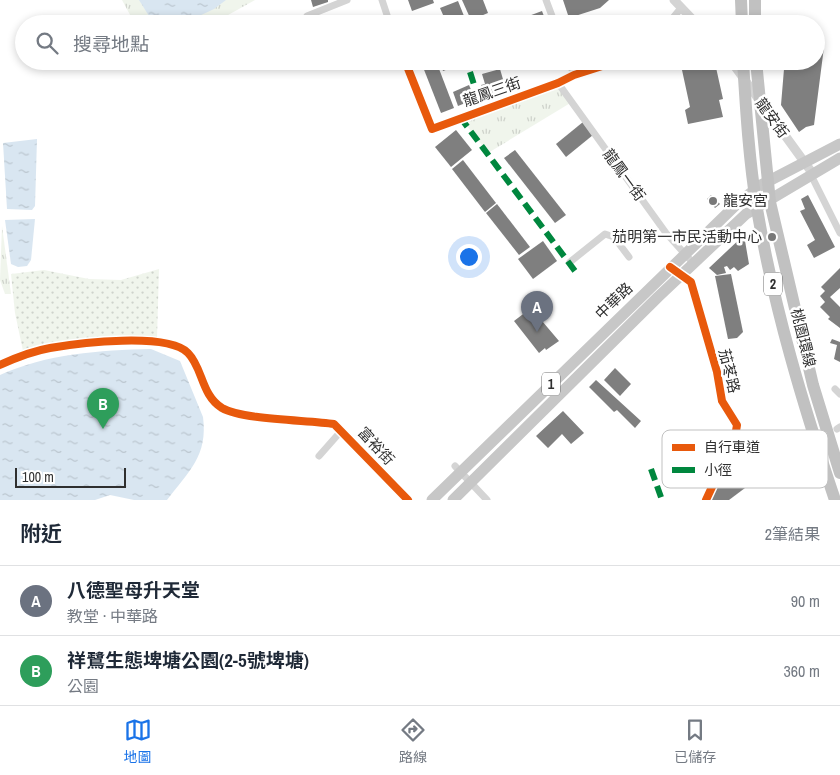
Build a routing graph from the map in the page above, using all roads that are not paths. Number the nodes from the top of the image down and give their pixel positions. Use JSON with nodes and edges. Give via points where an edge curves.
{"nodes":[{"id":1,"x":347,"y":0,"type":"edge"},
{"id":2,"x":382,"y":0,"type":"edge"},
{"id":3,"x":546,"y":0,"type":"edge"},
{"id":4,"x":674,"y":0,"type":"edge"},
{"id":5,"x":741,"y":0,"type":"edge"},
{"id":6,"x":755,"y":0,"type":"edge"},
{"id":7,"x":681,"y":8,"type":"junction"},
{"id":8,"x":310,"y":15,"type":"edge"},
{"id":9,"x":387,"y":15,"type":"edge"},
{"id":10,"x":552,"y":15,"type":"edge"},
{"id":11,"x":675,"y":15,"type":"edge"},
{"id":12,"x":688,"y":15,"type":"edge"},
{"id":13,"x":742,"y":15,"type":"edge"},
{"id":14,"x":755,"y":15,"type":"edge"},
{"id":15,"x":408,"y":70,"type":"edge"},
{"id":16,"x":572,"y":70,"type":"edge"},
{"id":17,"x":590,"y":70,"type":"edge"},
{"id":18,"x":738,"y":70,"type":"edge"},
{"id":19,"x":744,"y":70,"type":"edge"},
{"id":20,"x":757,"y":70,"type":"edge"},
{"id":21,"x":574,"y":75,"type":"junction"},
{"id":22,"x":558,"y":83,"type":"junction"},
{"id":23,"x":837,"y":146,"type":"edge"},
{"id":24,"x":839,"y":158,"type":"edge"},
{"id":25,"x":805,"y":161,"type":"junction"},
{"id":26,"x":812,"y":175,"type":"junction"},
{"id":27,"x":840,"y":233,"type":"edge"},
{"id":28,"x":684,"y":253,"type":"junction"},
{"id":29,"x":629,"y":257,"type":"dead end"},
{"id":30,"x":570,"y":262,"type":"dead end"},
{"id":31,"x":694,"y":264,"type":"junction"},
{"id":32,"x":670,"y":267,"type":"junction"},
{"id":33,"x":681,"y":276,"type":"junction"},
{"id":34,"x":0,"y":365,"type":"edge"},
{"id":35,"x":342,"y":430,"type":"junction"},
{"id":36,"x":736,"y":430,"type":"edge"},
{"id":37,"x":812,"y":430,"type":"edge"},
{"id":38,"x":827,"y":430,"type":"edge"},
{"id":39,"x":828,"y":434,"type":"edge"},
{"id":40,"x":319,"y":456,"type":"dead end"},
{"id":41,"x":458,"y":469,"type":"junction"},
{"id":42,"x":840,"y":473,"type":"edge"},
{"id":43,"x":828,"y":478,"type":"edge"},
{"id":44,"x":471,"y":482,"type":"junction"},
{"id":45,"x":712,"y":488,"type":"edge"},
{"id":46,"x":408,"y":500,"type":"edge"},
{"id":47,"x":432,"y":500,"type":"edge"},
{"id":48,"x":453,"y":500,"type":"edge"},
{"id":49,"x":487,"y":500,"type":"edge"},
{"id":50,"x":706,"y":500,"type":"edge"},
{"id":51,"x":835,"y":500,"type":"edge"}],
"edges":[{"from":1,"to":8,"type":"street"},
{"from":2,"to":9,"type":"street"},
{"from":3,"to":10,"type":"street"},
{"from":4,"to":7,"type":"street"},
{"from":5,"to":13,"type":"highway"},
{"from":6,"to":14,"type":"highway"},
{"from":7,"to":11,"type":"street"},
{"from":7,"to":12,"type":"street"},
{"from":15,"to":22,"type":"street","name":"龍鳳三街","via":[[432,129]]},
{"from":16,"to":21,"type":"street"},
{"from":17,"to":21,"type":"street","name":"龍鳳三街"},
{"from":18,"to":25,"type":"street","name":"龍安街"},
{"from":19,"to":37,"type":"highway","name":"桃園環線","number":"2","bridge":true,"via":[[757,209],[799,388]]},
{"from":20,"to":38,"type":"highway","name":"桃園環線","number":"2","bridge":true,"via":[[770,202],[813,385]]},
{"from":21,"to":22,"type":"street","name":"龍鳳三街"},
{"from":22,"to":28,"type":"street","name":"龍鳳一街","via":[[666,233]]},
{"from":23,"to":25,"type":"main road","name":"中華路","number":"1"},
{"from":24,"to":26,"type":"main road","name":"中華路","number":"1"},
{"from":25,"to":26,"type":"street","name":"龍安街"},
{"from":25,"to":28,"type":"main road","name":"中華路","number":"1","via":[[761,184]]},
{"from":26,"to":27,"type":"street"},
{"from":26,"to":31,"type":"main road","name":"中華路","number":"1","via":[[746,214]]},
{"from":28,"to":31,"type":"street","name":"龍鳳一街"},
{"from":28,"to":32,"type":"main road","name":"中華路","number":"1"},
{"from":29,"to":30,"type":"street","via":[[614,237],[604,234]]},
{"from":31,"to":33,"type":"main road","name":"中華路","number":"1"},
{"from":32,"to":33,"type":"street"},
{"from":32,"to":41,"type":"main road","name":"中華路","number":"1"},
{"from":33,"to":36,"type":"street","name":"茄苳路","via":[[691,282],[717,372],[722,402],[737,424]]},
{"from":33,"to":44,"type":"main road","name":"中華路","number":"1"},
{"from":34,"to":35,"type":"street","name":"富裕街","via":[[49,348],[124,340],[149,341],[178,348],[188,354],[205,390],[222,408],[269,418],[334,424]]},
{"from":35,"to":40,"type":"street"},
{"from":35,"to":46,"type":"street","name":"富裕街"},
{"from":39,"to":42,"type":"highway","name":"桃園環線","number":"2","bridge":true},
{"from":41,"to":44,"type":"street"},
{"from":41,"to":47,"type":"main road","name":"中華路","number":"1"},
{"from":43,"to":51,"type":"highway","name":"桃園環線","number":"2","bridge":true},
{"from":44,"to":48,"type":"main road","name":"中華路","number":"1"},
{"from":44,"to":49,"type":"street"},
{"from":45,"to":50,"type":"street","name":"茄苳路"}]}
